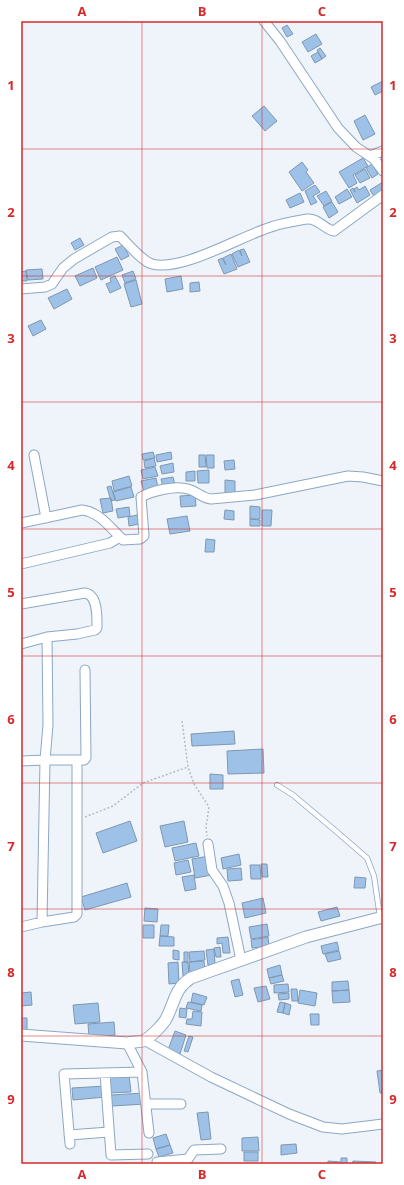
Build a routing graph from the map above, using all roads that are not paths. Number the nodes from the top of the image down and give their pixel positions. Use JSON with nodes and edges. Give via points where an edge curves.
{"nodes":[{"id":1,"x":264,"y":21,"type":"edge"},
{"id":2,"x":383,"y":151,"type":"edge"},
{"id":3,"x":370,"y":156,"type":"junction"},
{"id":4,"x":383,"y":171,"type":"edge"},
{"id":5,"x":383,"y":196,"type":"edge"},
{"id":6,"x":21,"y":289,"type":"edge"},
{"id":7,"x":34,"y":455,"type":"dead end"},
{"id":8,"x":383,"y":481,"type":"edge"},
{"id":9,"x":46,"y":518,"type":"junction"},
{"id":10,"x":21,"y":523,"type":"edge"},
{"id":11,"x":120,"y":537,"type":"junction"},
{"id":12,"x":21,"y":564,"type":"edge"},
{"id":13,"x":21,"y":604,"type":"edge"},
{"id":14,"x":47,"y":637,"type":"junction"},
{"id":15,"x":21,"y":644,"type":"edge"},
{"id":16,"x":85,"y":670,"type":"dead end"},
{"id":17,"x":45,"y":760,"type":"junction"},
{"id":18,"x":76,"y":760,"type":"junction"},
{"id":19,"x":21,"y":761,"type":"edge"},
{"id":20,"x":277,"y":785,"type":"dead end"},
{"id":21,"x":208,"y":844,"type":"road end"},
{"id":22,"x":381,"y":917,"type":"edge"},
{"id":23,"x":42,"y":922,"type":"junction"},
{"id":24,"x":21,"y":927,"type":"edge"},
{"id":25,"x":241,"y":960,"type":"junction"},
{"id":26,"x":21,"y":1035,"type":"edge"},
{"id":27,"x":144,"y":1040,"type":"junction"},
{"id":28,"x":127,"y":1042,"type":"junction"},
{"id":29,"x":142,"y":1072,"type":"junction"},
{"id":30,"x":105,"y":1073,"type":"junction"},
{"id":31,"x":146,"y":1104,"type":"junction"},
{"id":32,"x":181,"y":1104,"type":"dead end"},
{"id":33,"x":383,"y":1124,"type":"edge"},
{"id":34,"x":109,"y":1132,"type":"junction"},
{"id":35,"x":148,"y":1133,"type":"dead end"},
{"id":36,"x":221,"y":1149,"type":"dead end"},
{"id":37,"x":148,"y":1154,"type":"dead end"},
{"id":38,"x":157,"y":1164,"type":"edge"}],
"edges":[{"from":1,"to":3,"type":"street","via":[[338,128],[356,147]]},
{"from":2,"to":3,"type":"street"},
{"from":3,"to":4,"type":"street"},
{"from":5,"to":6,"type":"street","via":[[334,231],[315,220],[292,222],[271,227],[192,259],[173,264],[152,264],[120,236],[112,237],[68,263],[52,284]]},
{"from":7,"to":9,"type":"street"},
{"from":8,"to":11,"type":"street","via":[[363,476],[348,476],[255,495],[211,499],[188,489],[160,490],[141,497],[144,536],[140,539],[124,540]]},
{"from":9,"to":10,"type":"street"},
{"from":9,"to":11,"type":"street","via":[[82,510],[91,511]]},
{"from":11,"to":12,"type":"street","via":[[110,543]]},
{"from":13,"to":14,"type":"street","via":[[85,593],[93,597],[97,622],[95,630]]},
{"from":14,"to":15,"type":"street"},
{"from":14,"to":17,"type":"street","via":[[48,725]]},
{"from":16,"to":18,"type":"street","via":[[86,757],[84,760]]},
{"from":17,"to":18,"type":"street"},
{"from":17,"to":19,"type":"street"},
{"from":17,"to":23,"type":"street"},
{"from":18,"to":23,"type":"street","via":[[77,914],[74,917]]},
{"from":20,"to":22,"type":"lane","via":[[293,795],[367,858],[374,876]]},
{"from":21,"to":25,"type":"street","via":[[212,870],[230,903]]},
{"from":22,"to":25,"type":"street","via":[[306,937]]},
{"from":23,"to":24,"type":"street"},
{"from":25,"to":27,"type":"street","via":[[185,982],[178,991],[166,1020]]},
{"from":26,"to":28,"type":"street"},
{"from":27,"to":28,"type":"street"},
{"from":27,"to":33,"type":"street","via":[[211,1077],[323,1127],[342,1129]]},
{"from":28,"to":29,"type":"street"},
{"from":29,"to":30,"type":"street"},
{"from":29,"to":31,"type":"street"},
{"from":30,"to":34,"type":"street"},
{"from":30,"to":34,"type":"street","via":[[64,1074],[70,1140]]},
{"from":31,"to":32,"type":"street"},
{"from":31,"to":35,"type":"street"},
{"from":34,"to":37,"type":"street","via":[[111,1155]]},
{"from":36,"to":38,"type":"street","via":[[194,1150],[188,1159]]}]}
